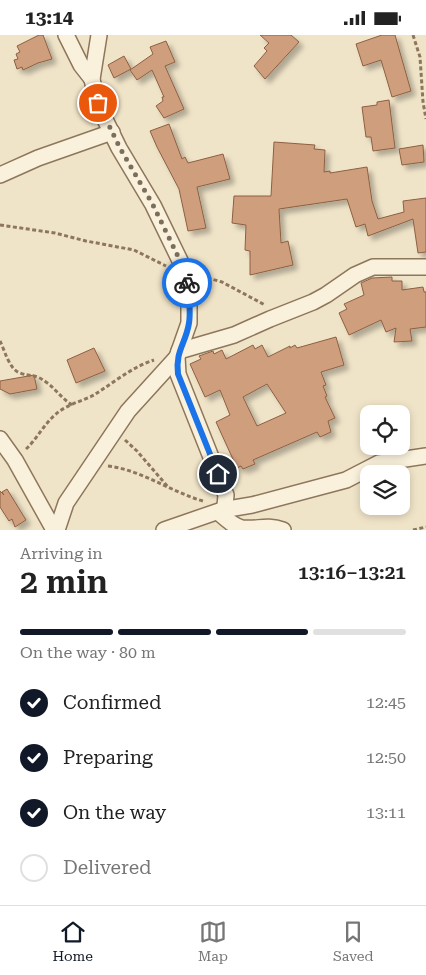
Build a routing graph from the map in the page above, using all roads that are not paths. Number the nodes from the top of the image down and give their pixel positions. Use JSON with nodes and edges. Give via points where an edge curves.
{"nodes":[{"id":1,"x":66,"y":35,"type":"edge"},
{"id":2,"x":100,"y":35,"type":"edge"},
{"id":3,"x":92,"y":79,"type":"junction"},
{"id":4,"x":112,"y":132,"type":"junction"},
{"id":5,"x":0,"y":175,"type":"edge"},
{"id":6,"x":426,"y":267,"type":"edge"},
{"id":7,"x":179,"y":353,"type":"junction"},
{"id":8,"x":0,"y":439,"type":"edge"},
{"id":9,"x":426,"y":456,"type":"edge"},
{"id":10,"x":222,"y":508,"type":"junction"},
{"id":11,"x":55,"y":530,"type":"edge"},
{"id":12,"x":164,"y":530,"type":"edge"},
{"id":13,"x":283,"y":530,"type":"edge"}],
"edges":[{"from":1,"to":3,"type":"street"},
{"from":2,"to":3,"type":"street"},
{"from":3,"to":4,"type":"street","via":[[98,103]]},
{"from":4,"to":5,"type":"street","via":[[38,157]]},
{"from":4,"to":7,"type":"street","via":[[185,271],[189,323]]},
{"from":6,"to":7,"type":"street","via":[[373,267],[320,299],[234,335]]},
{"from":7,"to":10,"type":"street","via":[[178,374],[224,488]]},
{"from":7,"to":11,"type":"street","via":[[140,396],[115,431],[66,503]]},
{"from":8,"to":11,"type":"street","via":[[16,460]]},
{"from":9,"to":10,"type":"street","via":[[379,463],[346,480],[252,505]]},
{"from":10,"to":12,"type":"street"},
{"from":10,"to":13,"type":"street","via":[[240,528],[269,526]]}]}
